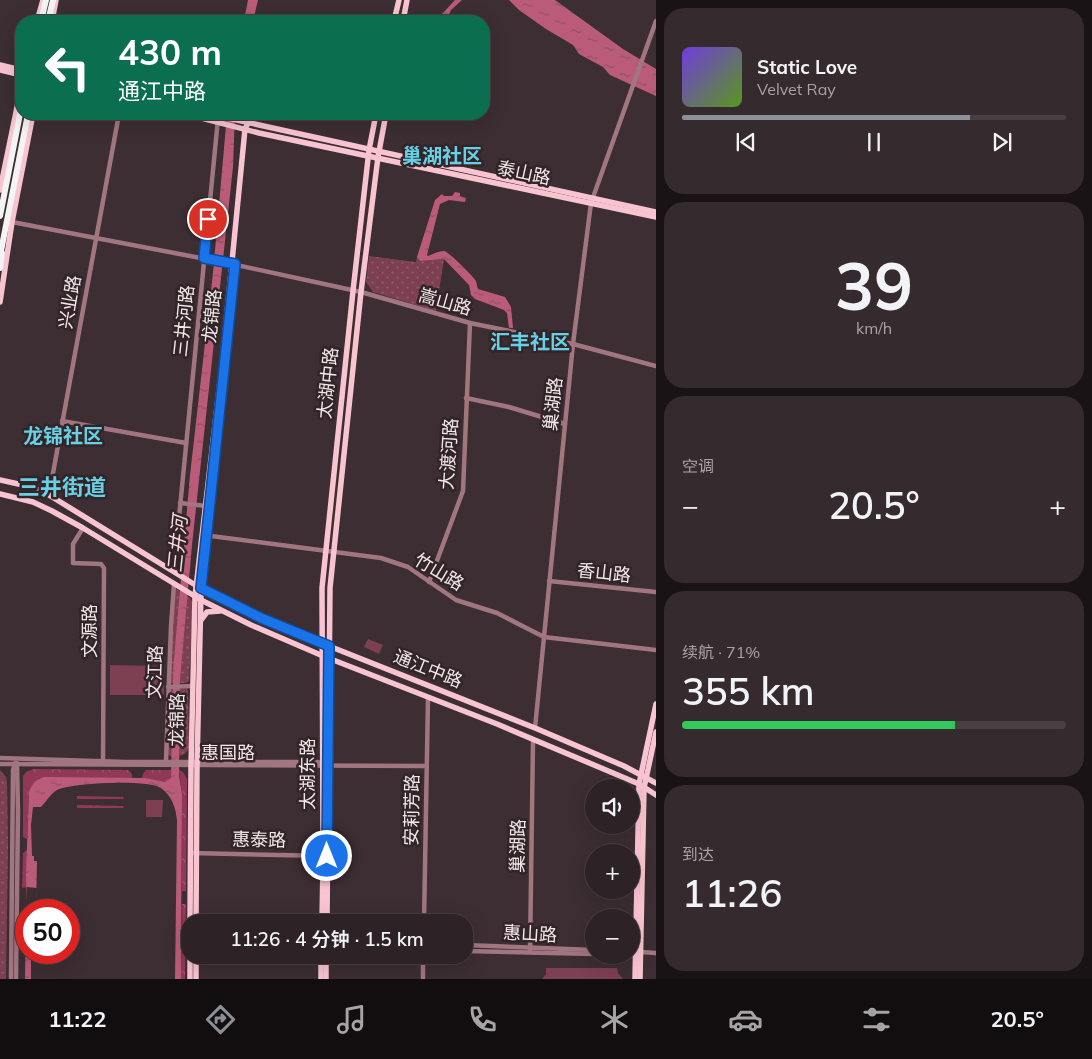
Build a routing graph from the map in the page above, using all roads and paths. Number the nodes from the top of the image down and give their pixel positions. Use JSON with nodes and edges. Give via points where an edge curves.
{"nodes":[{"id":1,"x":44,"y":0,"type":"edge"},
{"id":2,"x":55,"y":0,"type":"edge"},
{"id":3,"x":399,"y":0,"type":"edge"},
{"id":4,"x":407,"y":0,"type":"edge"},
{"id":5,"x":39,"y":15,"type":"edge"},
{"id":6,"x":42,"y":15,"type":"edge"},
{"id":7,"x":51,"y":15,"type":"edge"},
{"id":8,"x":395,"y":15,"type":"edge"},
{"id":9,"x":404,"y":15,"type":"edge"},
{"id":10,"x":656,"y":21,"type":"edge"},
{"id":11,"x":0,"y":65,"type":"edge"},
{"id":12,"x":15,"y":69,"type":"edge"},
{"id":13,"x":0,"y":70,"type":"edge"},
{"id":14,"x":15,"y":74,"type":"edge"},
{"id":15,"x":15,"y":117,"type":"edge"},
{"id":16,"x":19,"y":120,"type":"edge"},
{"id":17,"x":27,"y":120,"type":"edge"},
{"id":18,"x":32,"y":120,"type":"edge"},
{"id":19,"x":118,"y":120,"type":"edge"},
{"id":20,"x":218,"y":120,"type":"edge"},
{"id":21,"x":222,"y":120,"type":"edge"},
{"id":22,"x":375,"y":120,"type":"edge"},
{"id":23,"x":385,"y":120,"type":"edge"},
{"id":24,"x":248,"y":123,"type":"joint"},
{"id":25,"x":243,"y":127,"type":"junction"},
{"id":26,"x":369,"y":153,"type":"junction"},
{"id":27,"x":378,"y":155,"type":"junction"},
{"id":28,"x":0,"y":190,"type":"edge"},
{"id":29,"x":592,"y":201,"type":"junction"},
{"id":30,"x":656,"y":212,"type":"edge"},
{"id":31,"x":0,"y":216,"type":"edge"},
{"id":32,"x":656,"y":217,"type":"edge"},
{"id":33,"x":9,"y":222,"type":"junction"},
{"id":34,"x":96,"y":238,"type":"junction"},
{"id":35,"x":0,"y":256,"type":"edge"},
{"id":36,"x":204,"y":258,"type":"junction"},
{"id":37,"x":232,"y":264,"type":"junction"},
{"id":38,"x":0,"y":268,"type":"edge"},
{"id":39,"x":353,"y":291,"type":"junction"},
{"id":40,"x":360,"y":292,"type":"junction"},
{"id":41,"x":0,"y":302,"type":"edge"},
{"id":42,"x":470,"y":324,"type":"junction"},
{"id":43,"x":573,"y":344,"type":"junction"},
{"id":44,"x":656,"y":366,"type":"edge"},
{"id":45,"x":466,"y":398,"type":"junction"},
{"id":46,"x":62,"y":421,"type":"junction"},
{"id":47,"x":565,"y":424,"type":"junction"},
{"id":48,"x":186,"y":443,"type":"junction"},
{"id":49,"x":0,"y":479,"type":"edge"},
{"id":50,"x":0,"y":494,"type":"edge"},
{"id":51,"x":49,"y":495,"type":"junction"},
{"id":52,"x":183,"y":503,"type":"junction"},
{"id":53,"x":206,"y":506,"type":"junction"},
{"id":54,"x":83,"y":528,"type":"junction"},
{"id":55,"x":178,"y":528,"type":"dead end"},
{"id":56,"x":204,"y":536,"type":"junction"},
{"id":57,"x":326,"y":551,"type":"junction"},
{"id":58,"x":333,"y":552,"type":"junction"},
{"id":59,"x":549,"y":580,"type":"junction"},
{"id":60,"x":428,"y":582,"type":"junction"},
{"id":61,"x":176,"y":585,"type":"junction"},
{"id":62,"x":199,"y":587,"type":"junction"},
{"id":63,"x":656,"y":592,"type":"edge"},
{"id":64,"x":195,"y":597,"type":"junction"},
{"id":65,"x":219,"y":609,"type":"junction"},
{"id":66,"x":201,"y":622,"type":"junction"},
{"id":67,"x":544,"y":637,"type":"junction"},
{"id":68,"x":321,"y":643,"type":"junction"},
{"id":69,"x":329,"y":646,"type":"junction"},
{"id":70,"x":656,"y":650,"type":"edge"},
{"id":71,"x":325,"y":657,"type":"junction"},
{"id":72,"x":193,"y":686,"type":"junction"},
{"id":73,"x":170,"y":687,"type":"junction"},
{"id":74,"x":428,"y":698,"type":"junction"},
{"id":75,"x":656,"y":704,"type":"edge"},
{"id":76,"x":535,"y":728,"type":"junction"},
{"id":77,"x":656,"y":732,"type":"edge"},
{"id":78,"x":533,"y":741,"type":"junction"},
{"id":79,"x":0,"y":758,"type":"edge"},
{"id":80,"x":16,"y":763,"type":"junction"},
{"id":81,"x":103,"y":763,"type":"junction"},
{"id":82,"x":169,"y":763,"type":"junction"},
{"id":83,"x":0,"y":764,"type":"edge"},
{"id":84,"x":194,"y":764,"type":"junction"},
{"id":85,"x":324,"y":765,"type":"junction"},
{"id":86,"x":426,"y":766,"type":"junction"},
{"id":87,"x":644,"y":776,"type":"junction"},
{"id":88,"x":656,"y":782,"type":"edge"},
{"id":89,"x":642,"y":786,"type":"junction"},
{"id":90,"x":656,"y":795,"type":"edge"},
{"id":91,"x":193,"y":853,"type":"junction"},
{"id":92,"x":325,"y":855,"type":"junction"},
{"id":93,"x":637,"y":909,"type":"edge"},
{"id":94,"x":190,"y":914,"type":"edge"},
{"id":95,"x":196,"y":914,"type":"edge"},
{"id":96,"x":322,"y":914,"type":"edge"},
{"id":97,"x":327,"y":914,"type":"edge"},
{"id":98,"x":424,"y":914,"type":"edge"},
{"id":99,"x":473,"y":946,"type":"edge"},
{"id":100,"x":473,"y":950,"type":"edge"},
{"id":101,"x":530,"y":950,"type":"junction"},
{"id":102,"x":585,"y":950,"type":"edge"},
{"id":103,"x":640,"y":952,"type":"edge"},
{"id":104,"x":656,"y":952,"type":"edge"},
{"id":105,"x":585,"y":953,"type":"edge"},
{"id":106,"x":190,"y":964,"type":"edge"},
{"id":107,"x":196,"y":964,"type":"edge"},
{"id":108,"x":321,"y":964,"type":"edge"},
{"id":109,"x":326,"y":964,"type":"edge"},
{"id":110,"x":423,"y":964,"type":"edge"},
{"id":111,"x":635,"y":964,"type":"edge"},
{"id":112,"x":637,"y":964,"type":"edge"},
{"id":113,"x":11,"y":979,"type":"edge"},
{"id":114,"x":16,"y":979,"type":"edge"},
{"id":115,"x":190,"y":979,"type":"edge"},
{"id":116,"x":196,"y":979,"type":"edge"},
{"id":117,"x":321,"y":979,"type":"edge"},
{"id":118,"x":326,"y":979,"type":"edge"},
{"id":119,"x":423,"y":979,"type":"edge"},
{"id":120,"x":635,"y":979,"type":"edge"},
{"id":121,"x":640,"y":979,"type":"edge"}],
"edges":[{"from":1,"to":5,"type":"main road"},
{"from":1,"to":6,"type":"highway"},
{"from":2,"to":7,"type":"highway"},
{"from":3,"to":8,"type":"main road"},
{"from":4,"to":9,"type":"main road"},
{"from":10,"to":29,"type":"street","name":"巢湖路"},
{"from":11,"to":12,"type":"main road"},
{"from":13,"to":14,"type":"main road"},
{"from":15,"to":28,"type":"main road"},
{"from":16,"to":31,"type":"highway"},
{"from":17,"to":33,"type":"highway"},
{"from":18,"to":33,"type":"main road"},
{"from":19,"to":34,"type":"street","name":"兴业路"},
{"from":20,"to":36,"type":"street","name":"三井河路"},
{"from":21,"to":25,"type":"main road","name":"泰山路"},
{"from":22,"to":26,"type":"main road","name":"太湖中路"},
{"from":23,"to":27,"type":"main road"},
{"from":24,"to":25,"type":"main road","name":"龙锦路"},
{"from":24,"to":26,"type":"main road","name":"泰山路"},
{"from":25,"to":26,"type":"main road","name":"泰山路"},
{"from":25,"to":37,"type":"main road","name":"龙锦路"},
{"from":26,"to":27,"type":"main road","name":"泰山路"},
{"from":26,"to":39,"type":"main road","name":"太湖中路"},
{"from":27,"to":29,"type":"main road","name":"泰山路"},
{"from":27,"to":40,"type":"main road","name":"太湖中路"},
{"from":29,"to":30,"type":"main road","name":"泰山路"},
{"from":29,"to":32,"type":"main road","name":"泰山路"},
{"from":29,"to":43,"type":"street","name":"巢湖路"},
{"from":33,"to":34,"type":"street"},
{"from":33,"to":35,"type":"highway"},
{"from":33,"to":38,"type":"highway"},
{"from":33,"to":41,"type":"main road"},
{"from":34,"to":36,"type":"street"},
{"from":34,"to":46,"type":"street","name":"兴业路"},
{"from":36,"to":37,"type":"street","name":"嵩山路"},
{"from":36,"to":48,"type":"street","name":"三井河路"},
{"from":37,"to":39,"type":"street","name":"嵩山路"},
{"from":37,"to":53,"type":"main road","name":"龙锦路"},
{"from":37,"to":56,"type":"main road","name":"龙锦路"},
{"from":39,"to":40,"type":"street","name":"嵩山路"},
{"from":39,"to":57,"type":"main road","name":"太湖中路"},
{"from":40,"to":42,"type":"street","name":"嵩山路"},
{"from":40,"to":58,"type":"main road","name":"太湖中路"},
{"from":42,"to":43,"type":"street","name":"嵩山路"},
{"from":42,"to":45,"type":"street","name":"大渡河路"},
{"from":43,"to":44,"type":"street","name":"嵩山路"},
{"from":43,"to":47,"type":"street","name":"巢湖路"},
{"from":45,"to":47,"type":"street"},
{"from":45,"to":60,"type":"street","name":"大渡河路","via":[[462,491]]},
{"from":46,"to":48,"type":"street"},
{"from":46,"to":51,"type":"street","name":"兴业路"},
{"from":47,"to":59,"type":"street","name":"巢湖路"},
{"from":48,"to":52,"type":"street","name":"三井河路"},
{"from":49,"to":51,"type":"main road"},
{"from":50,"to":54,"type":"main road","via":[[33,502]]},
{"from":51,"to":62,"type":"main road","name":"通江中路"},
{"from":52,"to":53,"type":"street"},
{"from":52,"to":55,"type":"street","name":"三井河路"},
{"from":53,"to":56,"type":"main road","name":"龙锦路"},
{"from":54,"to":61,"type":"main road"},
{"from":54,"to":81,"type":"street","name":"文源路","via":[[73,544],[73,563],[100,564],[104,568]]},
{"from":56,"to":57,"type":"street","name":"竹山路"},
{"from":56,"to":62,"type":"main road","name":"龙锦路"},
{"from":57,"to":58,"type":"street","name":"竹山路"},
{"from":57,"to":68,"type":"main road","name":"太湖中路"},
{"from":58,"to":60,"type":"street","name":"竹山路","via":[[381,558],[408,567]]},
{"from":58,"to":69,"type":"main road","name":"太湖中路"},
{"from":59,"to":63,"type":"street","name":"香山路"},
{"from":59,"to":67,"type":"street","name":"巢湖路"},
{"from":60,"to":67,"type":"street","name":"竹山路","via":[[456,600],[497,613]]},
{"from":61,"to":64,"type":"main road","name":"通江中路"},
{"from":61,"to":73,"type":"street","name":"文江路"},
{"from":62,"to":64,"type":"main road","name":"龙锦路"},
{"from":62,"to":68,"type":"main road","name":"通江中路","via":[[269,622]]},
{"from":64,"to":65,"type":"main road","name":"通江中路"},
{"from":64,"to":66,"type":"main road","name":"龙锦路"},
{"from":64,"to":72,"type":"main road","name":"龙锦路"},
{"from":65,"to":66,"type":"main road","via":[[207,612]]},
{"from":65,"to":71,"type":"main road","name":"通江中路"},
{"from":66,"to":84,"type":"main road","name":"龙锦路"},
{"from":67,"to":70,"type":"street","name":"竹山路"},
{"from":67,"to":76,"type":"street","name":"巢湖路"},
{"from":68,"to":69,"type":"main road","name":"通江中路"},
{"from":68,"to":71,"type":"main road","name":"太湖中路"},
{"from":69,"to":71,"type":"main road","name":"太湖东路"},
{"from":69,"to":76,"type":"main road","name":"通江中路"},
{"from":71,"to":74,"type":"main road","name":"通江中路"},
{"from":71,"to":85,"type":"main road","name":"太湖东路"},
{"from":72,"to":73,"type":"street"},
{"from":72,"to":84,"type":"main road","name":"龙锦路"},
{"from":73,"to":82,"type":"street","name":"文江路"},
{"from":74,"to":78,"type":"main road","name":"通江中路"},
{"from":74,"to":86,"type":"street","name":"安莉芳路"},
{"from":75,"to":87,"type":"main road"},
{"from":76,"to":87,"type":"main road","name":"通江中路"},
{"from":77,"to":87,"type":"main road"},
{"from":78,"to":89,"type":"main road","name":"通江中路"},
{"from":78,"to":101,"type":"street","name":"巢湖路"},
{"from":79,"to":80,"type":"street"},
{"from":80,"to":81,"type":"street","name":"惠国路"},
{"from":80,"to":83,"type":"street","name":"惠国路"},
{"from":80,"to":113,"type":"street","via":[[12,770]]},
{"from":80,"to":114,"type":"street"},
{"from":81,"to":82,"type":"street","name":"惠国路"},
{"from":82,"to":84,"type":"street","name":"惠国路"},
{"from":84,"to":85,"type":"street","name":"惠国路"},
{"from":84,"to":91,"type":"main road","name":"龙锦路"},
{"from":85,"to":86,"type":"street","name":"惠国路"},
{"from":85,"to":92,"type":"main road","name":"太湖东路"},
{"from":86,"to":98,"type":"street","name":"安莉芳路"},
{"from":87,"to":88,"type":"main road","name":"通江中路"},
{"from":87,"to":89,"type":"main road"},
{"from":89,"to":90,"type":"main road","name":"通江中路"},
{"from":89,"to":93,"type":"main road"},
{"from":91,"to":92,"type":"street","name":"惠泰路"},
{"from":91,"to":94,"type":"main road","name":"龙锦路"},
{"from":91,"to":95,"type":"main road","name":"龙锦路"},
{"from":92,"to":96,"type":"main road","name":"太湖东路"},
{"from":92,"to":97,"type":"main road","name":"太湖东路"},
{"from":99,"to":101,"type":"street","name":"惠山路"},
{"from":100,"to":101,"type":"street","name":"惠山路"},
{"from":101,"to":102,"type":"street","name":"惠山路"},
{"from":101,"to":105,"type":"street","name":"惠山路"},
{"from":103,"to":104,"type":"street"},
{"from":106,"to":115,"type":"main road"},
{"from":107,"to":116,"type":"main road"},
{"from":108,"to":117,"type":"main road"},
{"from":109,"to":118,"type":"main road"},
{"from":110,"to":119,"type":"street"},
{"from":111,"to":120,"type":"main road"},
{"from":112,"to":121,"type":"main road"}]}
